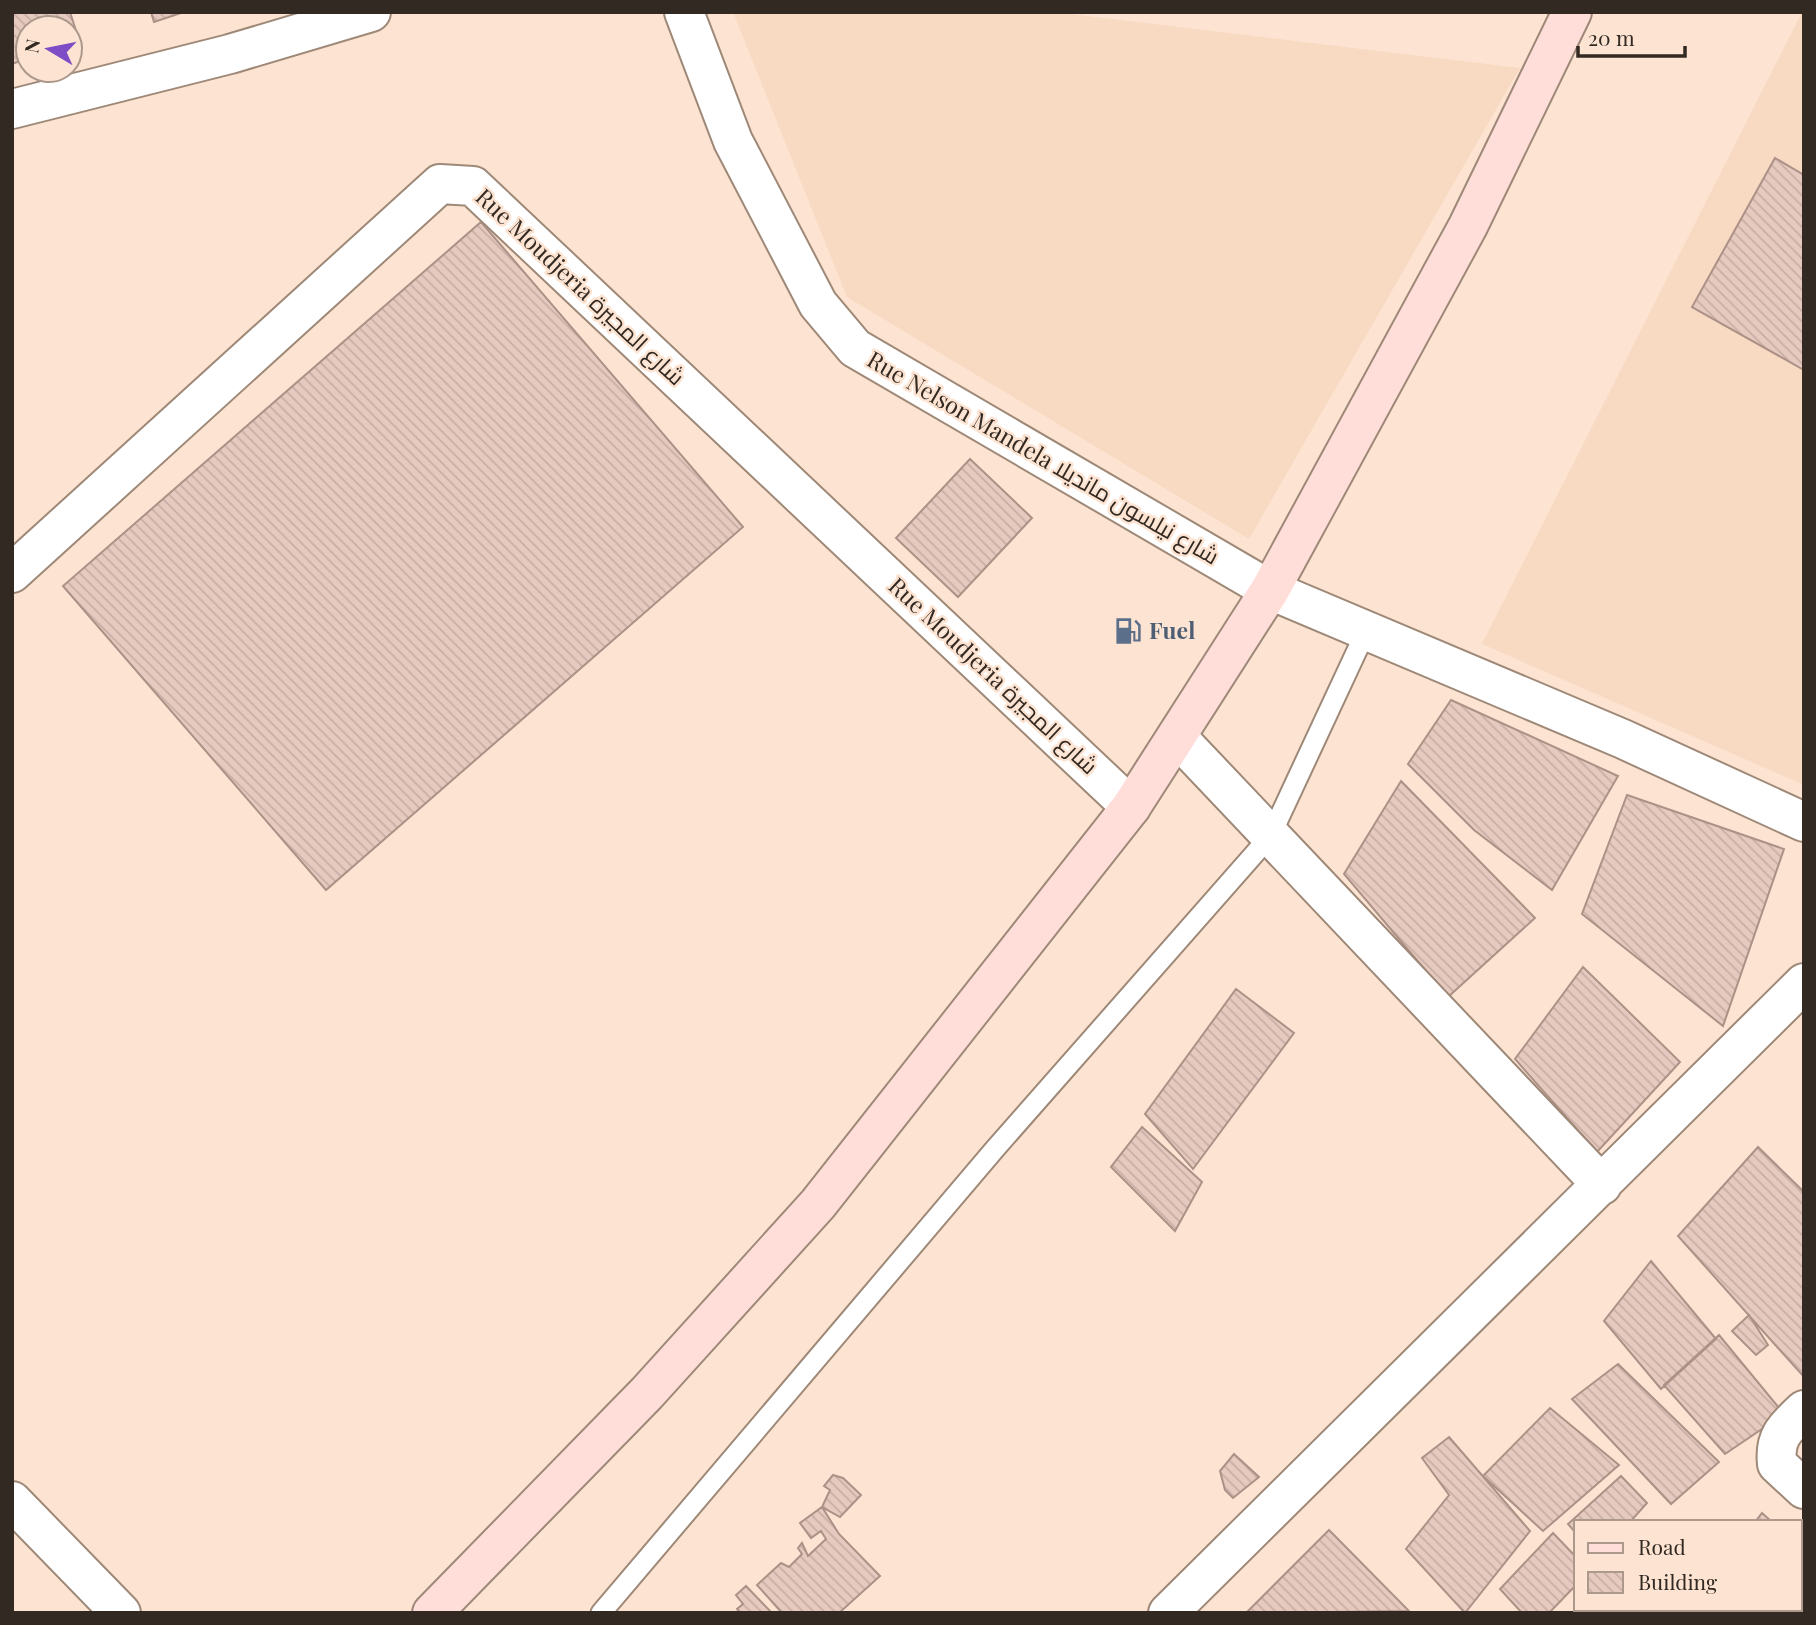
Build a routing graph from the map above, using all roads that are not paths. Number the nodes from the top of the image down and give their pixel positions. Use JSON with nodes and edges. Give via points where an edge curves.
{"nodes":[{"id":1,"x":371,"y":12,"type":"edge"},
{"id":2,"x":684,"y":12,"type":"edge"},
{"id":3,"x":1572,"y":12,"type":"edge"},
{"id":4,"x":12,"y":109,"type":"edge"},
{"id":5,"x":12,"y":573,"type":"edge"},
{"id":6,"x":1270,"y":590,"type":"junction"},
{"id":7,"x":1367,"y":629,"type":"junction"},
{"id":8,"x":1177,"y":737,"type":"junction"},
{"id":9,"x":1131,"y":807,"type":"junction"},
{"id":10,"x":1804,"y":822,"type":"edge"},
{"id":11,"x":1271,"y":835,"type":"junction"},
{"id":12,"x":1804,"y":983,"type":"edge"},
{"id":13,"x":1602,"y":1185,"type":"junction"},
{"id":14,"x":1804,"y":1410,"type":"edge"},
{"id":15,"x":1804,"y":1489,"type":"edge"},
{"id":16,"x":12,"y":1501,"type":"edge"},
{"id":17,"x":121,"y":1613,"type":"edge"},
{"id":18,"x":432,"y":1613,"type":"edge"},
{"id":19,"x":601,"y":1613,"type":"edge"},
{"id":20,"x":1168,"y":1613,"type":"edge"}],
"edges":[{"from":1,"to":4,"type":"street","via":[[230,54]]},
{"from":2,"to":6,"type":"street","name":"Rue Nelson Mandela شارع نيلسون مانديلا","via":[[733,141],[818,304],[855,348]]},
{"from":3,"to":6,"type":"main road","via":[[1468,226]]},
{"from":5,"to":9,"type":"street","name":"Rue Moudjeria شارع المجيرة","via":[[440,184],[473,186]]},
{"from":6,"to":7,"type":"street","name":"Rue Nelson Mandela شارع نيلسون مانديلا"},
{"from":6,"to":8,"type":"main road"},
{"from":7,"to":10,"type":"street","name":"Rue Nelson Mandela شارع نيلسون مانديلا","via":[[1623,738]]},
{"from":7,"to":11,"type":"lane"},
{"from":8,"to":9,"type":"main road"},
{"from":8,"to":11,"type":"street"},
{"from":9,"to":18,"type":"main road","via":[[818,1204],[647,1393]]},
{"from":11,"to":13,"type":"street"},
{"from":11,"to":19,"type":"lane","via":[[994,1150]]},
{"from":12,"to":13,"type":"street"},
{"from":13,"to":20,"type":"street"},
{"from":14,"to":15,"type":"street","via":[[1786,1427],[1775,1447],[1777,1464]]},
{"from":16,"to":17,"type":"street"}]}
